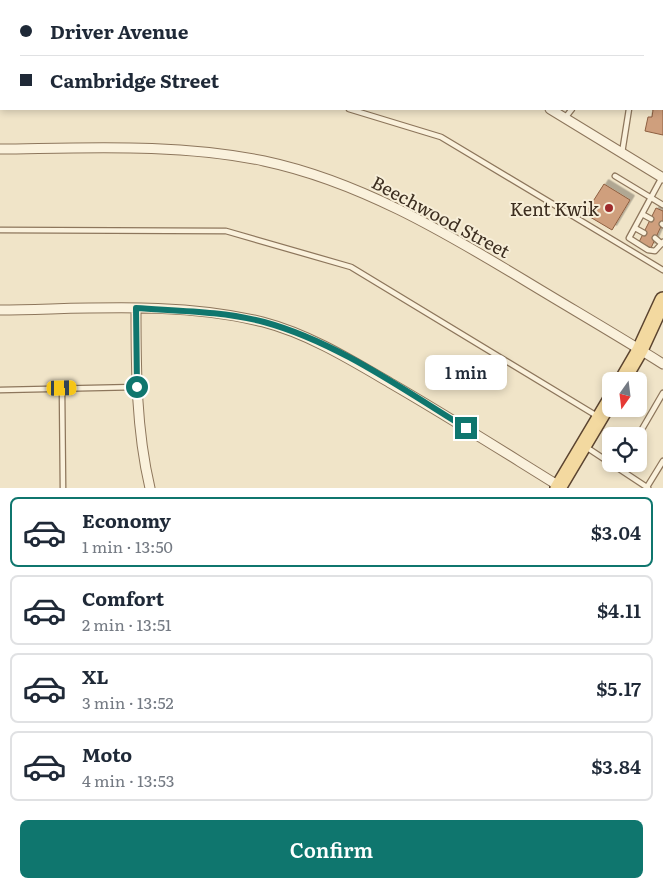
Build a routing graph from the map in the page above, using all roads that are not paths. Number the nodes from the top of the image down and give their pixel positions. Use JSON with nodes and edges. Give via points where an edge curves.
{"nodes":[{"id":1,"x":352,"y":110,"type":"edge"},
{"id":2,"x":552,"y":110,"type":"edge"},
{"id":3,"x":571,"y":110,"type":"edge"},
{"id":4,"x":629,"y":110,"type":"edge"},
{"id":5,"x":565,"y":118,"type":"junction"},
{"id":6,"x":0,"y":149,"type":"edge"},
{"id":7,"x":622,"y":153,"type":"junction"},
{"id":8,"x":615,"y":176,"type":"dead end"},
{"id":9,"x":662,"y":177,"type":"edge"},
{"id":10,"x":650,"y":198,"type":"junction"},
{"id":11,"x":663,"y":205,"type":"edge"},
{"id":12,"x":642,"y":214,"type":"junction"},
{"id":13,"x":651,"y":219,"type":"dead end"},
{"id":14,"x":635,"y":228,"type":"junction"},
{"id":15,"x":0,"y":230,"type":"edge"},
{"id":16,"x":644,"y":233,"type":"dead end"},
{"id":17,"x":655,"y":238,"type":"dead end"},
{"id":18,"x":662,"y":243,"type":"edge"},
{"id":19,"x":663,"y":270,"type":"edge"},
{"id":20,"x":663,"y":300,"type":"edge"},
{"id":21,"x":136,"y":308,"type":"junction"},
{"id":22,"x":0,"y":310,"type":"edge"},
{"id":23,"x":640,"y":350,"type":"junction"},
{"id":24,"x":663,"y":364,"type":"edge"},
{"id":25,"x":627,"y":372,"type":"edge"},
{"id":26,"x":137,"y":387,"type":"junction"},
{"id":27,"x":62,"y":388,"type":"junction"},
{"id":28,"x":0,"y":390,"type":"edge"},
{"id":29,"x":663,"y":394,"type":"edge"},
{"id":30,"x":602,"y":415,"type":"edge"},
{"id":31,"x":600,"y":418,"type":"junction"},
{"id":32,"x":643,"y":427,"type":"edge"},
{"id":33,"x":584,"y":446,"type":"junction"},
{"id":34,"x":602,"y":456,"type":"edge"},
{"id":35,"x":663,"y":461,"type":"edge"},
{"id":36,"x":627,"y":472,"type":"edge"},
{"id":37,"x":559,"y":487,"type":"edge"},
{"id":38,"x":63,"y":488,"type":"edge"},
{"id":39,"x":150,"y":488,"type":"edge"},
{"id":40,"x":647,"y":488,"type":"edge"}],
"edges":[{"from":1,"to":19,"type":"lane","via":[[441,137]]},
{"from":2,"to":5,"type":"street"},
{"from":3,"to":5,"type":"lane"},
{"from":4,"to":7,"type":"lane"},
{"from":5,"to":7,"type":"street"},
{"from":6,"to":23,"type":"street","name":"Beechwood Street","via":[[204,153],[265,161],[301,172],[359,192],[428,224]]},
{"from":7,"to":9,"type":"street"},
{"from":8,"to":10,"type":"lane"},
{"from":9,"to":10,"type":"lane"},
{"from":10,"to":11,"type":"lane"},
{"from":10,"to":12,"type":"lane"},
{"from":12,"to":13,"type":"lane"},
{"from":12,"to":14,"type":"lane"},
{"from":14,"to":16,"type":"lane"},
{"from":14,"to":18,"type":"lane","via":[[629,238],[648,250],[655,251]]},
{"from":15,"to":31,"type":"lane","via":[[226,231],[351,267]]},
{"from":17,"to":18,"type":"lane"},
{"from":20,"to":23,"type":"main road"},
{"from":21,"to":22,"type":"street"},
{"from":21,"to":26,"type":"street"},
{"from":21,"to":37,"type":"street","via":[[228,315],[290,330],[372,372]]},
{"from":23,"to":24,"type":"street","name":"Beechwood Street"},
{"from":23,"to":25,"type":"main road"},
{"from":26,"to":27,"type":"lane"},
{"from":26,"to":39,"type":"street","via":[[144,461]]},
{"from":27,"to":28,"type":"lane"},
{"from":27,"to":38,"type":"lane"},
{"from":29,"to":32,"type":"lane"},
{"from":30,"to":31,"type":"main road"},
{"from":31,"to":33,"type":"main road"},
{"from":33,"to":34,"type":"lane"},
{"from":33,"to":37,"type":"main road"},
{"from":35,"to":40,"type":"lane"},
{"from":36,"to":40,"type":"lane"}]}
